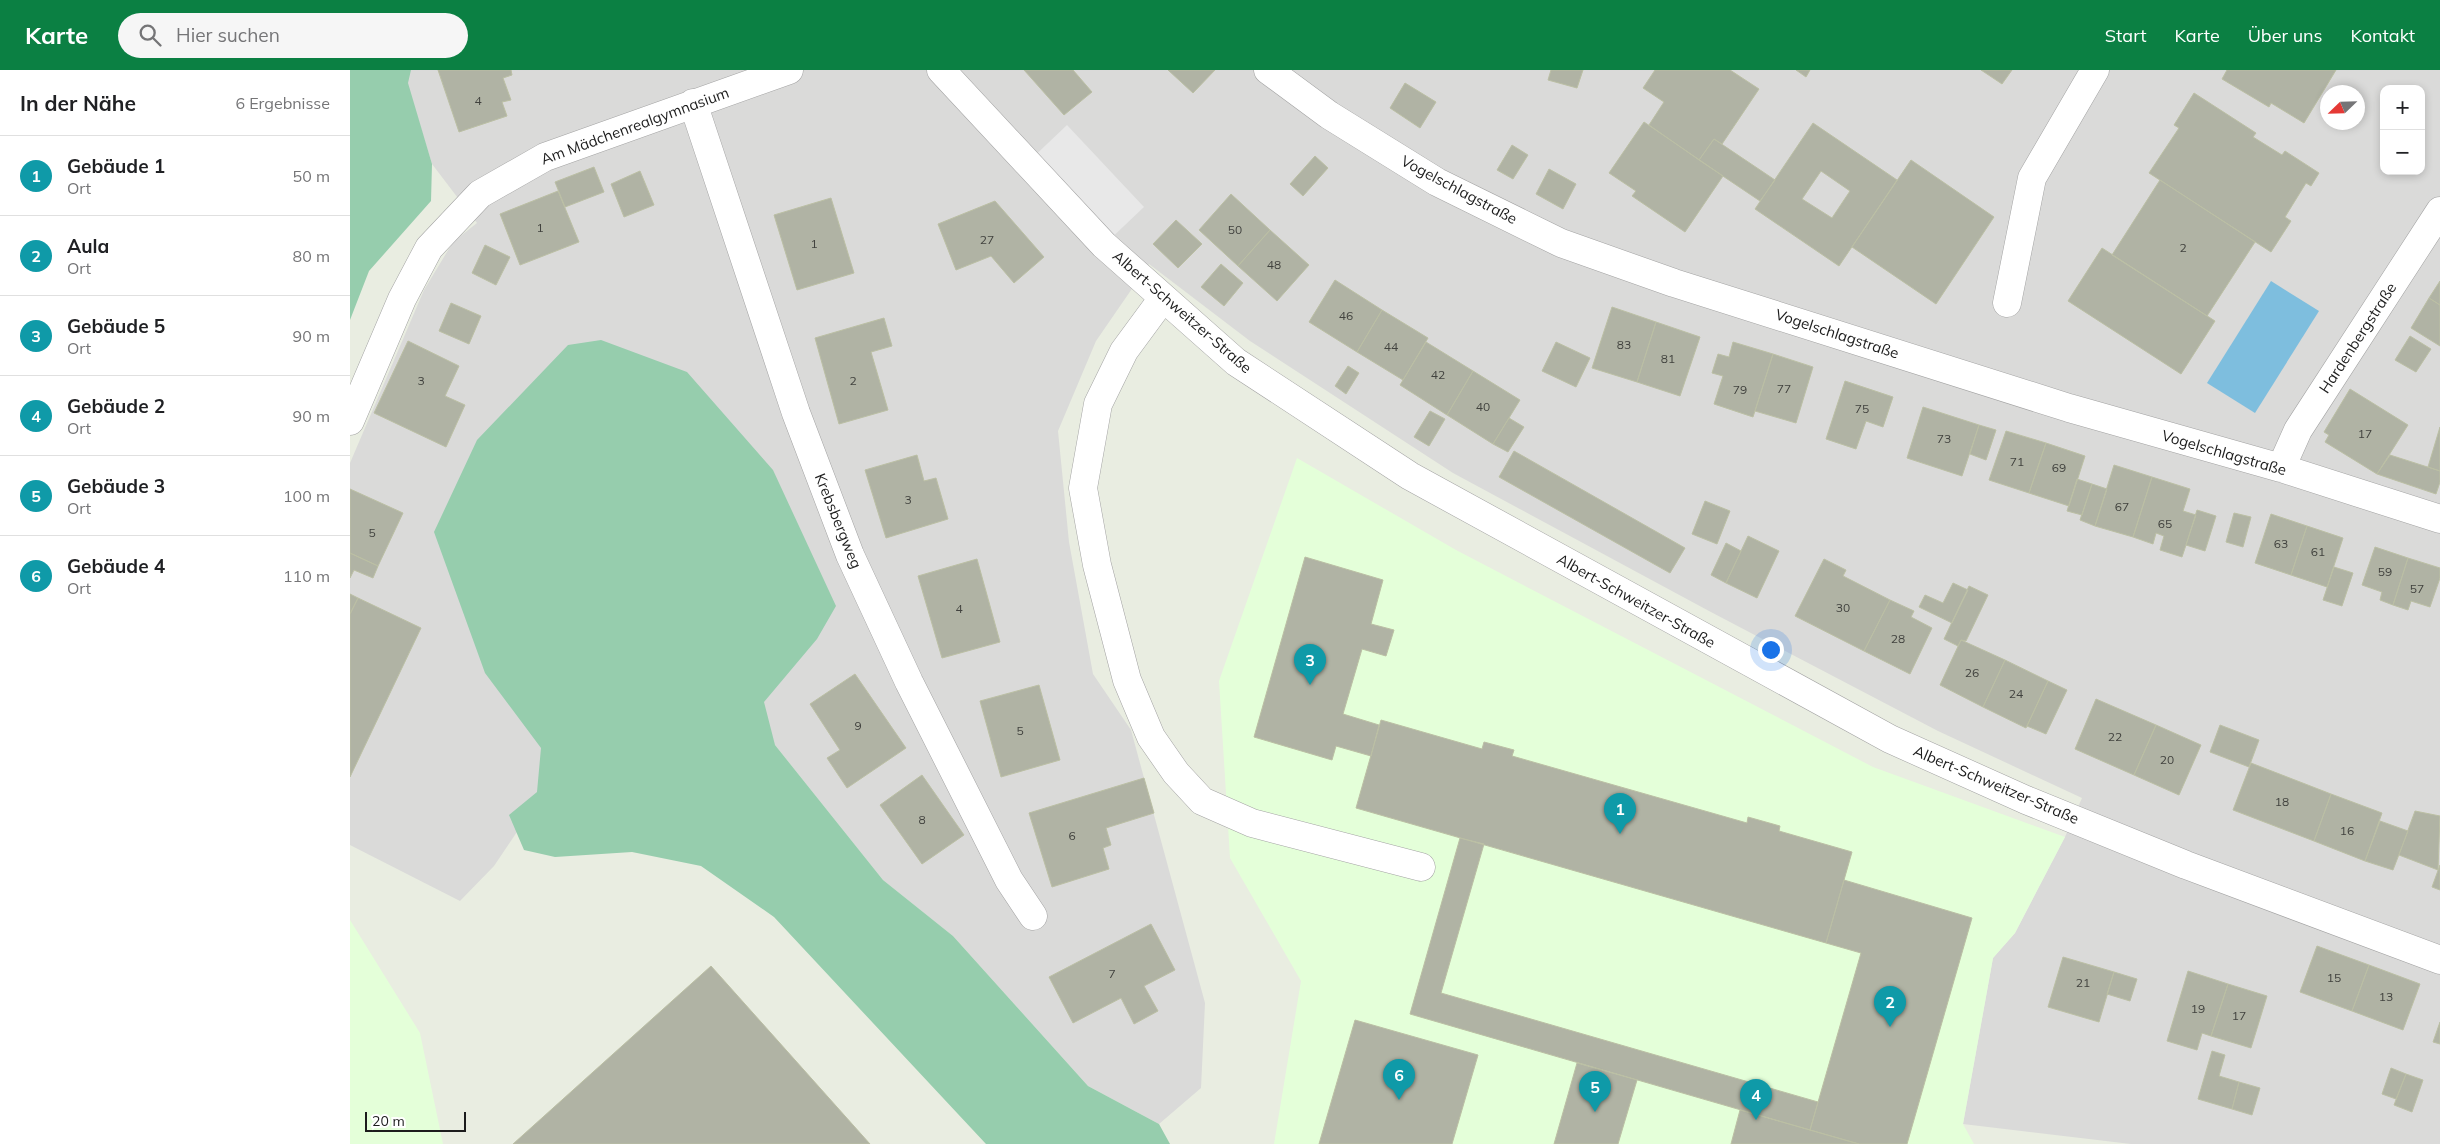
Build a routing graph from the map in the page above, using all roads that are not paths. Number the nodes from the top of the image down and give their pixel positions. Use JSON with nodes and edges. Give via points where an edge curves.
{"nodes":[{"id":1,"x":789,"y":70,"type":"edge"},
{"id":2,"x":941,"y":70,"type":"edge"},
{"id":3,"x":1268,"y":70,"type":"edge"},
{"id":4,"x":2095,"y":70,"type":"edge"},
{"id":5,"x":693,"y":104,"type":"junction"},
{"id":6,"x":2440,"y":211,"type":"edge"},
{"id":7,"x":1163,"y":298,"type":"junction"},
{"id":8,"x":2007,"y":303,"type":"dead end"},
{"id":9,"x":350,"y":421,"type":"edge"},
{"id":10,"x":2281,"y":468,"type":"junction"},
{"id":11,"x":2440,"y":519,"type":"edge"},
{"id":12,"x":1421,"y":867,"type":"dead end"},
{"id":13,"x":1033,"y":916,"type":"dead end"},
{"id":14,"x":2440,"y":960,"type":"edge"}],
"edges":[{"from":1,"to":5,"type":"street","name":"Am Mädchenrealgymnasium"},
{"from":2,"to":7,"type":"street","name":"Albert-Schweitzer-Straße","via":[[1104,245]]},
{"from":3,"to":10,"type":"street","name":"Vogelschlagstraße","via":[[1329,115],[1437,182],[1561,243],[1674,283],[2069,408]]},
{"from":4,"to":8,"type":"street","via":[[2032,178]]},
{"from":5,"to":9,"type":"street","name":"Am Mädchenrealgymnasium","via":[[545,157],[480,194],[429,248],[402,299]]},
{"from":5,"to":13,"type":"street","name":"Krebsbergweg","via":[[796,412],[850,554],[909,682],[1009,880]]},
{"from":6,"to":10,"type":"street","name":"Hardenbergstraße","via":[[2298,430]]},
{"from":7,"to":12,"type":"street","via":[[1124,351],[1098,404],[1083,488],[1097,565],[1127,680],[1151,736],[1176,773],[1202,801],[1252,823]]},
{"from":7,"to":14,"type":"street","name":"Albert-Schweitzer-Straße","via":[[1236,362],[1410,476],[1890,739],[2026,800],[2177,861]]},
{"from":10,"to":11,"type":"street","name":"Vogelschlagstraße"}]}
